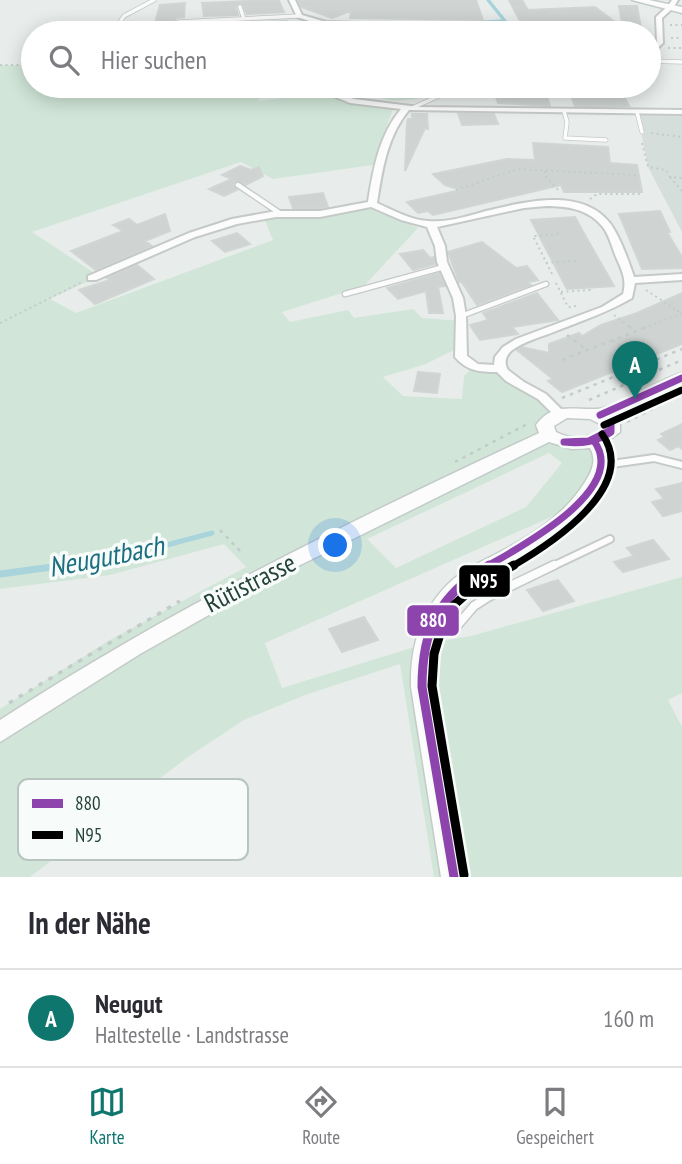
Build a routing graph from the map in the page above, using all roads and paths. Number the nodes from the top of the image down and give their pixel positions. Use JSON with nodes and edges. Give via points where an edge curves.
{"nodes":[{"id":1,"x":154,"y":0,"type":"edge"},
{"id":2,"x":292,"y":0,"type":"edge"},
{"id":3,"x":637,"y":0,"type":"edge"},
{"id":4,"x":682,"y":1,"type":"edge"},
{"id":5,"x":674,"y":3,"type":"edge"},
{"id":6,"x":240,"y":7,"type":"dead end"},
{"id":7,"x":682,"y":10,"type":"edge"},
{"id":8,"x":299,"y":16,"type":"junction"},
{"id":9,"x":244,"y":19,"type":"junction"},
{"id":10,"x":121,"y":21,"type":"edge"},
{"id":11,"x":200,"y":21,"type":"edge"},
{"id":12,"x":312,"y":21,"type":"edge"},
{"id":13,"x":659,"y":21,"type":"edge"},
{"id":14,"x":675,"y":38,"type":"dead end"},
{"id":15,"x":682,"y":38,"type":"edge"},
{"id":16,"x":661,"y":61,"type":"edge"},
{"id":17,"x":682,"y":62,"type":"edge"},
{"id":18,"x":0,"y":65,"type":"edge"},
{"id":19,"x":21,"y":65,"type":"edge"},
{"id":20,"x":345,"y":98,"type":"edge"},
{"id":21,"x":433,"y":98,"type":"edge"},
{"id":22,"x":409,"y":108,"type":"junction"},
{"id":23,"x":564,"y":111,"type":"junction"},
{"id":24,"x":637,"y":112,"type":"junction"},
{"id":25,"x":682,"y":112,"type":"edge"},
{"id":26,"x":642,"y":132,"type":"junction"},
{"id":27,"x":682,"y":137,"type":"edge"},
{"id":28,"x":606,"y":140,"type":"dead end"},
{"id":29,"x":545,"y":171,"type":"junction"},
{"id":30,"x":636,"y":175,"type":"dead end"},
{"id":31,"x":670,"y":177,"type":"junction"},
{"id":32,"x":682,"y":178,"type":"edge"},
{"id":33,"x":238,"y":185,"type":"dead end"},
{"id":34,"x":456,"y":190,"type":"dead end"},
{"id":35,"x":682,"y":191,"type":"edge"},
{"id":36,"x":641,"y":194,"type":"dead end"},
{"id":37,"x":372,"y":204,"type":"junction"},
{"id":38,"x":574,"y":206,"type":"junction"},
{"id":39,"x":281,"y":214,"type":"junction"},
{"id":40,"x":430,"y":224,"type":"junction"},
{"id":41,"x":558,"y":232,"type":"dead end"},
{"id":42,"x":573,"y":258,"type":"dead end"},
{"id":43,"x":546,"y":263,"type":"junction"},
{"id":44,"x":444,"y":267,"type":"junction"},
{"id":45,"x":682,"y":277,"type":"edge"},
{"id":46,"x":92,"y":278,"type":"joint"},
{"id":47,"x":630,"y":279,"type":"junction"},
{"id":48,"x":546,"y":284,"type":"dead end"},
{"id":49,"x":588,"y":287,"type":"dead end"},
{"id":50,"x":561,"y":292,"type":"junction"},
{"id":51,"x":345,"y":294,"type":"dead end"},
{"id":52,"x":606,"y":309,"type":"junction"},
{"id":53,"x":680,"y":311,"type":"edge"},
{"id":54,"x":591,"y":315,"type":"junction"},
{"id":55,"x":461,"y":316,"type":"junction"},
{"id":56,"x":0,"y":323,"type":"edge"},
{"id":57,"x":557,"y":328,"type":"junction"},
{"id":58,"x":635,"y":331,"type":"junction"},
{"id":59,"x":612,"y":340,"type":"junction"},
{"id":60,"x":682,"y":349,"type":"edge"},
{"id":61,"x":587,"y":350,"type":"junction"},
{"id":62,"x":562,"y":360,"type":"dead end"},
{"id":63,"x":682,"y":360,"type":"edge"},
{"id":64,"x":645,"y":364,"type":"junction"},
{"id":65,"x":501,"y":368,"type":"junction"},
{"id":66,"x":682,"y":378,"type":"edge"},
{"id":67,"x":682,"y":393,"type":"edge"},
{"id":68,"x":545,"y":400,"type":"junction"},
{"id":69,"x":579,"y":404,"type":"dead end"},
{"id":70,"x":561,"y":405,"type":"junction"},
{"id":71,"x":600,"y":415,"type":"junction"},
{"id":72,"x":622,"y":430,"type":"dead end"},
{"id":73,"x":550,"y":435,"type":"junction"},
{"id":74,"x":594,"y":441,"type":"junction"},
{"id":75,"x":603,"y":465,"type":"junction"},
{"id":76,"x":682,"y":465,"type":"edge"},
{"id":77,"x":220,"y":530,"type":"dead end"},
{"id":78,"x":610,"y":539,"type":"dead end"},
{"id":79,"x":242,"y":553,"type":"dead end"},
{"id":80,"x":429,"y":626,"type":"junction"},
{"id":81,"x":0,"y":732,"type":"edge"},
{"id":82,"x":454,"y":877,"type":"edge"}],
"edges":[{"from":1,"to":10,"type":"lane"},
{"from":2,"to":8,"type":"street"},
{"from":3,"to":5,"type":"main road"},
{"from":4,"to":5,"type":"street"},
{"from":5,"to":7,"type":"main road"},
{"from":5,"to":13,"type":"street"},
{"from":6,"to":9,"type":"lane"},
{"from":8,"to":9,"type":"lane"},
{"from":8,"to":12,"type":"street"},
{"from":9,"to":11,"type":"lane"},
{"from":14,"to":15,"type":"path"},
{"from":16,"to":17,"type":"lane"},
{"from":18,"to":19,"type":"path"},
{"from":20,"to":22,"type":"street"},
{"from":21,"to":22,"type":"lane"},
{"from":22,"to":23,"type":"street"},
{"from":22,"to":37,"type":"street","via":[[395,121]]},
{"from":23,"to":24,"type":"street"},
{"from":23,"to":28,"type":"lane","via":[[565,138]]},
{"from":24,"to":25,"type":"street"},
{"from":24,"to":26,"type":"lane"},
{"from":26,"to":27,"type":"path"},
{"from":26,"to":31,"type":"path","via":[[648,167],[667,170]]},
{"from":29,"to":30,"type":"path"},
{"from":29,"to":34,"type":"path","via":[[509,171]]},
{"from":29,"to":38,"type":"path"},
{"from":31,"to":32,"type":"path"},
{"from":31,"to":35,"type":"path"},
{"from":33,"to":39,"type":"lane"},
{"from":36,"to":38,"type":"path","via":[[597,194]]},
{"from":37,"to":39,"type":"street","via":[[320,214]]},
{"from":37,"to":40,"type":"street"},
{"from":38,"to":40,"type":"street","via":[[530,204]]},
{"from":38,"to":47,"type":"street","via":[[604,222]]},
{"from":39,"to":46,"type":"street","via":[[205,231]]},
{"from":40,"to":44,"type":"street"},
{"from":41,"to":43,"type":"path","via":[[533,236]]},
{"from":42,"to":43,"type":"path","via":[[575,261]]},
{"from":43,"to":50,"type":"path"},
{"from":44,"to":51,"type":"lane"},
{"from":44,"to":55,"type":"street","via":[[456,290]]},
{"from":45,"to":47,"type":"street"},
{"from":46,"to":56,"type":"path"},
{"from":47,"to":52,"type":"street","via":[[628,296]]},
{"from":47,"to":53,"type":"path"},
{"from":48,"to":55,"type":"lane"},
{"from":49,"to":50,"type":"path","via":[[590,290]]},
{"from":50,"to":54,"type":"path","via":[[568,307],[578,306]]},
{"from":52,"to":54,"type":"street"},
{"from":52,"to":58,"type":"path"},
{"from":53,"to":58,"type":"path"},
{"from":54,"to":57,"type":"street"},
{"from":55,"to":65,"type":"street","via":[[463,360],[478,368]]},
{"from":57,"to":61,"type":"path"},
{"from":57,"to":65,"type":"street","via":[[507,349],[500,359]]},
{"from":58,"to":59,"type":"path"},
{"from":59,"to":61,"type":"path"},
{"from":59,"to":64,"type":"path"},
{"from":60,"to":64,"type":"path"},
{"from":61,"to":62,"type":"path"},
{"from":63,"to":69,"type":"path"},
{"from":64,"to":70,"type":"path"},
{"from":65,"to":68,"type":"street","via":[[511,382]]},
{"from":66,"to":71,"type":"main road"},
{"from":67,"to":72,"type":"path","via":[[632,418]]},
{"from":68,"to":70,"type":"street"},
{"from":68,"to":70,"type":"path","via":[[555,397]]},
{"from":70,"to":71,"type":"main road"},
{"from":70,"to":73,"type":"main road","via":[[545,425]]},
{"from":71,"to":74,"type":"main road","via":[[612,428]]},
{"from":73,"to":74,"type":"main road","via":[[566,442]]},
{"from":73,"to":81,"type":"main road","name":"Rütistrasse","via":[[203,607],[79,679]]},
{"from":74,"to":75,"type":"main road","via":[[604,455]]},
{"from":75,"to":76,"type":"lane","via":[[654,458]]},
{"from":75,"to":80,"type":"main road","via":[[592,487],[564,519],[468,578]]},
{"from":77,"to":79,"type":"path"},
{"from":78,"to":80,"type":"lane","via":[[488,597],[456,627]]},
{"from":80,"to":82,"type":"main road","via":[[422,652],[422,687]]}]}
